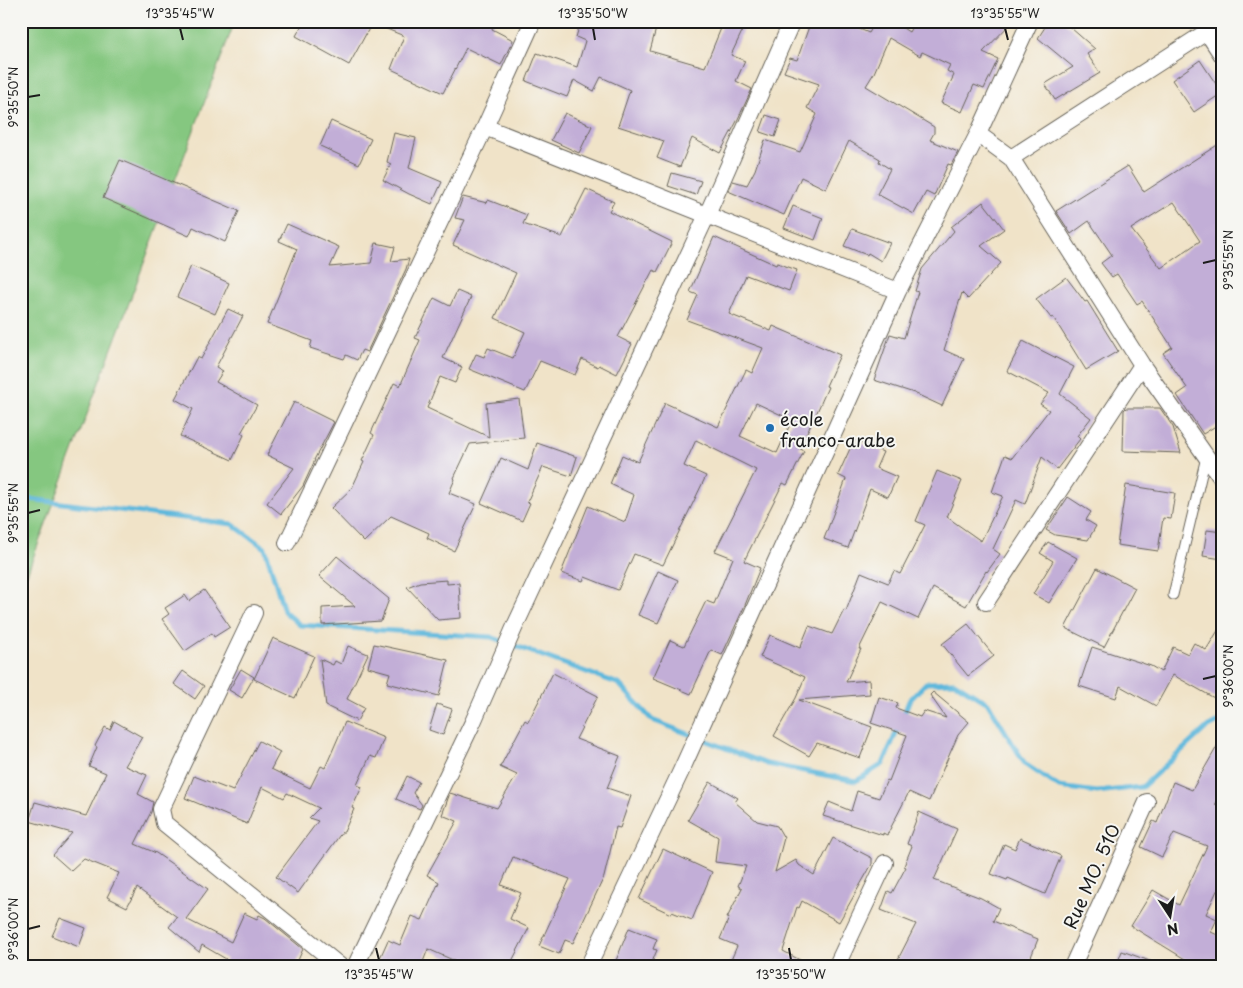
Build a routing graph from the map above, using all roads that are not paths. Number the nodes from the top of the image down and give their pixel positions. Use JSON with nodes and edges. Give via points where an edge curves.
{"nodes":[{"id":1,"x":533,"y":21,"type":"edge"},
{"id":2,"x":792,"y":21,"type":"edge"},
{"id":3,"x":1030,"y":21,"type":"edge"},
{"id":4,"x":1222,"y":22,"type":"edge"},
{"id":5,"x":1207,"y":32,"type":"junction"},
{"id":6,"x":1222,"y":55,"type":"edge"},
{"id":7,"x":485,"y":126,"type":"junction"},
{"id":8,"x":978,"y":134,"type":"junction"},
{"id":9,"x":1011,"y":158,"type":"junction"},
{"id":10,"x":707,"y":215,"type":"junction"},
{"id":11,"x":898,"y":291,"type":"junction"},
{"id":12,"x":1142,"y":364,"type":"junction"},
{"id":13,"x":1206,"y":457,"type":"junction"},
{"id":14,"x":1222,"y":479,"type":"edge"},
{"id":15,"x":287,"y":543,"type":"dead end"},
{"id":16,"x":1173,"y":595,"type":"dead end"},
{"id":17,"x":986,"y":602,"type":"dead end"},
{"id":18,"x":254,"y":614,"type":"dead end"},
{"id":19,"x":1147,"y":802,"type":"dead end"},
{"id":20,"x":885,"y":863,"type":"dead end"},
{"id":21,"x":341,"y":967,"type":"edge"},
{"id":22,"x":355,"y":967,"type":"edge"},
{"id":23,"x":588,"y":967,"type":"edge"},
{"id":24,"x":836,"y":967,"type":"edge"},
{"id":25,"x":1072,"y":967,"type":"edge"}],
"edges":[{"from":1,"to":7,"type":"street"},
{"from":2,"to":10,"type":"street"},
{"from":3,"to":8,"type":"street"},
{"from":4,"to":5,"type":"street"},
{"from":5,"to":6,"type":"street"},
{"from":5,"to":9,"type":"street"},
{"from":7,"to":10,"type":"street"},
{"from":7,"to":15,"type":"street"},
{"from":8,"to":9,"type":"street"},
{"from":8,"to":11,"type":"street"},
{"from":9,"to":12,"type":"street"},
{"from":10,"to":11,"type":"street"},
{"from":10,"to":22,"type":"street","via":[[514,626],[473,722]]},
{"from":11,"to":23,"type":"street","via":[[707,715]]},
{"from":12,"to":13,"type":"street"},
{"from":12,"to":17,"type":"street"},
{"from":13,"to":14,"type":"street"},
{"from":13,"to":16,"type":"lane"},
{"from":18,"to":21,"type":"street","via":[[162,808],[164,823]]},
{"from":19,"to":25,"type":"street","name":"Rue MO. 510"},
{"from":20,"to":24,"type":"street"}]}
